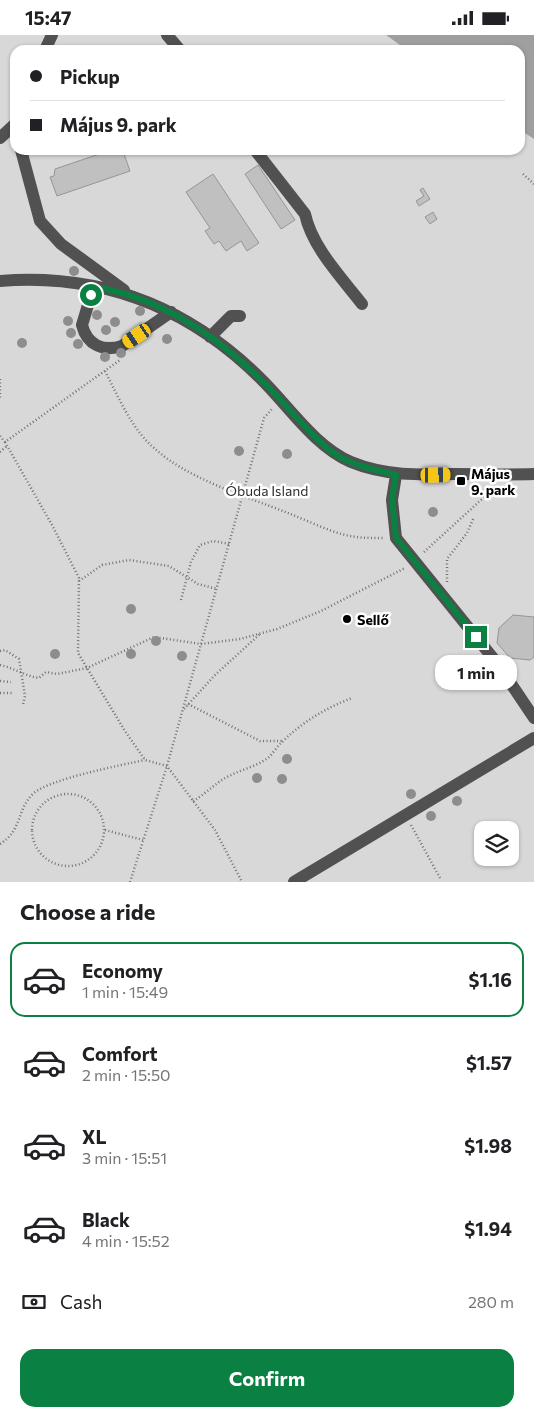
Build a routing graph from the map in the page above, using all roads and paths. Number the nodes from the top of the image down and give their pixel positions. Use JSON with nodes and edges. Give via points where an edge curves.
{"nodes":[{"id":1,"x":167,"y":35,"type":"edge"},
{"id":2,"x":176,"y":45,"type":"edge"},
{"id":3,"x":10,"y":130,"type":"edge"},
{"id":4,"x":0,"y":139,"type":"edge"},
{"id":5,"x":22,"y":155,"type":"edge"},
{"id":6,"x":259,"y":155,"type":"edge"},
{"id":7,"x":523,"y":174,"type":"dead end"},
{"id":8,"x":534,"y":184,"type":"edge"},
{"id":9,"x":0,"y":281,"type":"edge"},
{"id":10,"x":86,"y":286,"type":"junction"},
{"id":11,"x":101,"y":288,"type":"junction"},
{"id":12,"x":128,"y":293,"type":"junction"},
{"id":13,"x":89,"y":300,"type":"junction"},
{"id":14,"x":362,"y":304,"type":"dead end"},
{"id":15,"x":171,"y":312,"type":"junction"},
{"id":16,"x":240,"y":316,"type":"dead end"},
{"id":17,"x":210,"y":337,"type":"junction"},
{"id":18,"x":124,"y":357,"type":"dead end"},
{"id":19,"x":105,"y":371,"type":"junction"},
{"id":20,"x":0,"y":379,"type":"edge"},
{"id":21,"x":281,"y":399,"type":"junction"},
{"id":22,"x":0,"y":400,"type":"edge"},
{"id":23,"x":0,"y":437,"type":"edge"},
{"id":24,"x":5,"y":442,"type":"junction"},
{"id":25,"x":7,"y":446,"type":"junction"},
{"id":26,"x":0,"y":452,"type":"edge"},
{"id":27,"x":534,"y":474,"type":"edge"},
{"id":28,"x":396,"y":475,"type":"junction"},
{"id":29,"x":494,"y":475,"type":"junction"},
{"id":30,"x":244,"y":495,"type":"junction"},
{"id":31,"x":474,"y":517,"type":"dead end"},
{"id":32,"x":396,"y":538,"type":"junction"},
{"id":33,"x":230,"y":544,"type":"junction"},
{"id":34,"x":415,"y":563,"type":"junction"},
{"id":35,"x":187,"y":578,"type":"junction"},
{"id":36,"x":79,"y":581,"type":"junction"},
{"id":37,"x":217,"y":589,"type":"junction"},
{"id":38,"x":181,"y":600,"type":"dead end"},
{"id":39,"x":446,"y":600,"type":"junction"},
{"id":40,"x":262,"y":633,"type":"junction"},
{"id":41,"x":201,"y":644,"type":"junction"},
{"id":42,"x":0,"y":651,"type":"edge"},
{"id":43,"x":0,"y":665,"type":"edge"},
{"id":44,"x":87,"y":668,"type":"junction"},
{"id":45,"x":22,"y":672,"type":"junction"},
{"id":46,"x":0,"y":681,"type":"edge"},
{"id":47,"x":11,"y":682,"type":"dead end"},
{"id":48,"x":0,"y":693,"type":"edge"},
{"id":49,"x":13,"y":693,"type":"dead end"},
{"id":50,"x":352,"y":698,"type":"dead end"},
{"id":51,"x":188,"y":704,"type":"junction"},
{"id":52,"x":23,"y":705,"type":"dead end"},
{"id":53,"x":183,"y":710,"type":"junction"},
{"id":54,"x":534,"y":718,"type":"edge"},
{"id":55,"x":534,"y":738,"type":"edge"},
{"id":56,"x":282,"y":741,"type":"junction"},
{"id":57,"x":145,"y":760,"type":"junction"},
{"id":58,"x":167,"y":766,"type":"junction"},
{"id":59,"x":193,"y":801,"type":"junction"},
{"id":60,"x":405,"y":815,"type":"junction"},
{"id":61,"x":104,"y":830,"type":"junction"},
{"id":62,"x":143,"y":840,"type":"junction"},
{"id":63,"x":0,"y":843,"type":"edge"},
{"id":64,"x":440,"y":878,"type":"dead end"},
{"id":65,"x":130,"y":882,"type":"edge"},
{"id":66,"x":242,"y":882,"type":"edge"},
{"id":67,"x":294,"y":882,"type":"edge"}],
"edges":[{"from":1,"to":2,"type":"street"},
{"from":3,"to":4,"type":"street"},
{"from":5,"to":12,"type":"street","via":[[40,221],[61,244]]},
{"from":6,"to":14,"type":"street","via":[[305,213],[314,239]]},
{"from":7,"to":8,"type":"path"},
{"from":9,"to":10,"type":"street","via":[[22,279]]},
{"from":10,"to":11,"type":"street"},
{"from":10,"to":13,"type":"street","via":[[91,295]]},
{"from":11,"to":12,"type":"street"},
{"from":11,"to":13,"type":"street"},
{"from":12,"to":15,"type":"street"},
{"from":13,"to":15,"type":"street","via":[[82,325],[84,333],[94,344],[106,349],[122,346]]},
{"from":15,"to":17,"type":"street"},
{"from":16,"to":17,"type":"street","via":[[231,316]]},
{"from":17,"to":21,"type":"street"},
{"from":18,"to":19,"type":"path"},
{"from":19,"to":24,"type":"path"},
{"from":19,"to":30,"type":"path","via":[[134,425],[153,448],[178,465]]},
{"from":20,"to":22,"type":"path"},
{"from":21,"to":28,"type":"street","via":[[322,443],[338,455],[352,463]]},
{"from":21,"to":30,"type":"path","via":[[264,418]]},
{"from":23,"to":24,"type":"path"},
{"from":24,"to":25,"type":"path"},
{"from":25,"to":26,"type":"path"},
{"from":25,"to":36,"type":"path","via":[[52,525]]},
{"from":27,"to":29,"type":"street"},
{"from":28,"to":29,"type":"street"},
{"from":28,"to":32,"type":"street","via":[[392,500]]},
{"from":29,"to":34,"type":"path","via":[[482,499],[428,547]]},
{"from":30,"to":32,"type":"path","via":[[344,535],[363,539]]},
{"from":30,"to":33,"type":"path"},
{"from":31,"to":39,"type":"path","via":[[447,559]]},
{"from":32,"to":34,"type":"street"},
{"from":33,"to":35,"type":"path","via":[[213,541],[200,545]]},
{"from":33,"to":37,"type":"path"},
{"from":34,"to":39,"type":"street"},
{"from":34,"to":40,"type":"path","via":[[321,611]]},
{"from":35,"to":36,"type":"path","via":[[170,566],[129,560],[102,565]]},
{"from":35,"to":37,"type":"path"},
{"from":35,"to":38,"type":"path"},
{"from":36,"to":44,"type":"path","via":[[78,653]]},
{"from":37,"to":41,"type":"path"},
{"from":39,"to":54,"type":"street","via":[[497,663]]},
{"from":40,"to":41,"type":"path"},
{"from":40,"to":51,"type":"path","via":[[226,664]]},
{"from":41,"to":44,"type":"path","via":[[154,637]]},
{"from":41,"to":53,"type":"path"},
{"from":42,"to":45,"type":"path","via":[[5,650],[19,659]]},
{"from":43,"to":45,"type":"path"},
{"from":44,"to":45,"type":"path","via":[[57,674],[46,672],[39,678]]},
{"from":44,"to":57,"type":"path"},
{"from":45,"to":52,"type":"path"},
{"from":46,"to":47,"type":"path"},
{"from":48,"to":49,"type":"path"},
{"from":50,"to":56,"type":"path","via":[[328,707]]},
{"from":51,"to":53,"type":"path"},
{"from":51,"to":56,"type":"path","via":[[260,741]]},
{"from":53,"to":58,"type":"path"},
{"from":55,"to":60,"type":"street"},
{"from":56,"to":59,"type":"path","via":[[268,757],[230,775]]},
{"from":57,"to":58,"type":"path"},
{"from":57,"to":63,"type":"path","via":[[94,772],[34,792],[24,804],[17,827]]},
{"from":58,"to":59,"type":"path"},
{"from":58,"to":62,"type":"path"},
{"from":59,"to":66,"type":"path","via":[[214,830]]},
{"from":60,"to":64,"type":"path"},
{"from":60,"to":67,"type":"street"},
{"from":61,"to":61,"type":"path","via":[[103,819],[94,805],[80,795],[69,793],[48,800],[34,818],[32,829],[39,851],[56,864],[68,866],[89,859],[103,841]]},
{"from":61,"to":62,"type":"path"},
{"from":62,"to":65,"type":"path"}]}
